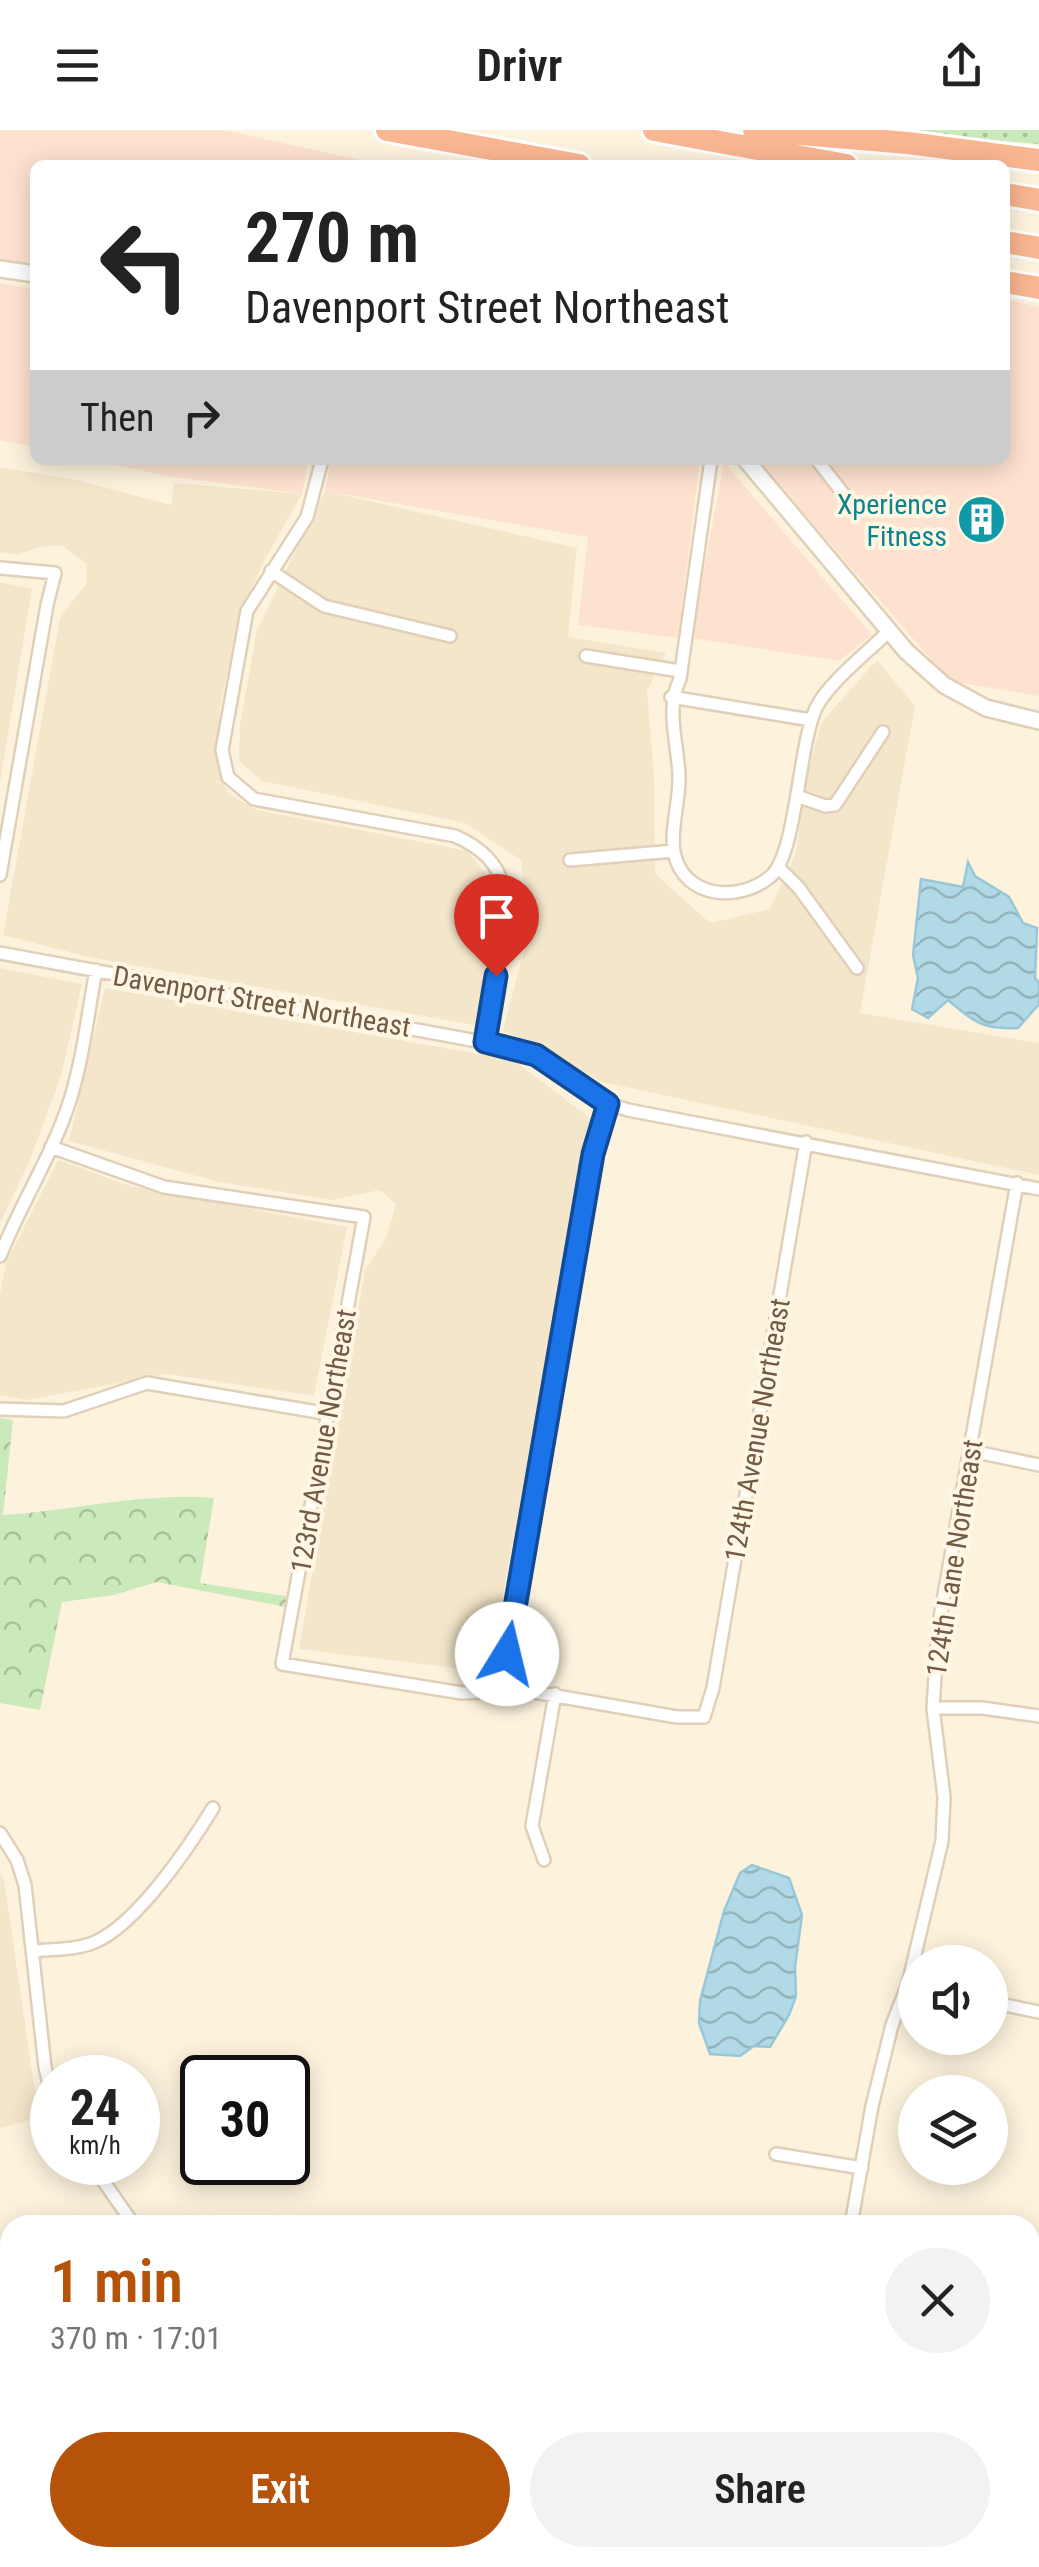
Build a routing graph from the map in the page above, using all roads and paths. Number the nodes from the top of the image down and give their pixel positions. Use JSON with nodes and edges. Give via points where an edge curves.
{"nodes":[{"id":1,"x":387,"y":130,"type":"edge"},
{"id":2,"x":654,"y":130,"type":"edge"},
{"id":3,"x":754,"y":130,"type":"edge"},
{"id":4,"x":460,"y":144,"type":"junction"},
{"id":5,"x":506,"y":160,"type":"edge"},
{"id":6,"x":551,"y":160,"type":"edge"},
{"id":7,"x":819,"y":160,"type":"edge"},
{"id":8,"x":1039,"y":160,"type":"edge"},
{"id":9,"x":1010,"y":195,"type":"edge"},
{"id":10,"x":1039,"y":200,"type":"edge"},
{"id":11,"x":1010,"y":243,"type":"edge"},
{"id":12,"x":1039,"y":248,"type":"edge"},
{"id":13,"x":0,"y":269,"type":"edge"},
{"id":14,"x":30,"y":273,"type":"edge"},
{"id":15,"x":1010,"y":283,"type":"edge"},
{"id":16,"x":1039,"y":288,"type":"edge"},
{"id":17,"x":321,"y":465,"type":"edge"},
{"id":18,"x":710,"y":465,"type":"edge"},
{"id":19,"x":750,"y":465,"type":"edge"},
{"id":20,"x":821,"y":465,"type":"edge"},
{"id":21,"x":856,"y":510,"type":"dead end"},
{"id":22,"x":0,"y":568,"type":"edge"},
{"id":23,"x":271,"y":572,"type":"junction"},
{"id":24,"x":889,"y":630,"type":"junction"},
{"id":25,"x":450,"y":636,"type":"dead end"},
{"id":26,"x":586,"y":656,"type":"dead end"},
{"id":27,"x":680,"y":671,"type":"junction"},
{"id":28,"x":671,"y":697,"type":"junction"},
{"id":29,"x":812,"y":720,"type":"junction"},
{"id":30,"x":1039,"y":721,"type":"edge"},
{"id":31,"x":884,"y":732,"type":"dead end"},
{"id":32,"x":797,"y":796,"type":"junction"},
{"id":33,"x":674,"y":852,"type":"junction"},
{"id":34,"x":570,"y":860,"type":"dead end"},
{"id":35,"x":778,"y":867,"type":"junction"},
{"id":36,"x":0,"y":876,"type":"edge"},
{"id":37,"x":0,"y":952,"type":"edge"},
{"id":38,"x":858,"y":968,"type":"dead end"},
{"id":39,"x":96,"y":970,"type":"junction"},
{"id":40,"x":485,"y":1042,"type":"junction"},
{"id":41,"x":608,"y":1104,"type":"junction"},
{"id":42,"x":806,"y":1142,"type":"junction"},
{"id":43,"x":52,"y":1147,"type":"junction"},
{"id":44,"x":1016,"y":1182,"type":"junction"},
{"id":45,"x":1039,"y":1188,"type":"edge"},
{"id":46,"x":0,"y":1256,"type":"edge"},
{"id":47,"x":0,"y":1408,"type":"edge"},
{"id":48,"x":329,"y":1414,"type":"junction"},
{"id":49,"x":970,"y":1451,"type":"junction"},
{"id":50,"x":1039,"y":1465,"type":"edge"},
{"id":51,"x":501,"y":1691,"type":"junction"},
{"id":52,"x":554,"y":1694,"type":"junction"},
{"id":53,"x":933,"y":1708,"type":"junction"},
{"id":54,"x":1039,"y":1716,"type":"edge"},
{"id":55,"x":213,"y":1808,"type":"dead end"},
{"id":56,"x":1,"y":1834,"type":"edge"},
{"id":57,"x":544,"y":1860,"type":"dead end"},
{"id":58,"x":920,"y":1945,"type":"edge"},
{"id":59,"x":34,"y":1950,"type":"junction"},
{"id":60,"x":1008,"y":2006,"type":"edge"},
{"id":61,"x":898,"y":2012,"type":"edge"},
{"id":62,"x":1039,"y":2012,"type":"edge"},
{"id":63,"x":44,"y":2055,"type":"edge"},
{"id":64,"x":776,"y":2154,"type":"dead end"},
{"id":65,"x":862,"y":2168,"type":"junction"},
{"id":66,"x":106,"y":2185,"type":"edge"},
{"id":67,"x":127,"y":2215,"type":"edge"},
{"id":68,"x":853,"y":2215,"type":"edge"}],
"edges":[{"from":1,"to":4,"type":"highway"},
{"from":2,"to":7,"type":"highway"},
{"from":3,"to":8,"type":"highway"},
{"from":4,"to":5,"type":"highway"},
{"from":4,"to":6,"type":"highway"},
{"from":9,"to":10,"type":"highway"},
{"from":11,"to":12,"type":"highway"},
{"from":13,"to":14,"type":"street"},
{"from":15,"to":16,"type":"highway"},
{"from":17,"to":23,"type":"street","via":[[308,517]]},
{"from":18,"to":27,"type":"street"},
{"from":19,"to":24,"type":"street"},
{"from":20,"to":21,"type":"street"},
{"from":22,"to":36,"type":"street","via":[[56,573]]},
{"from":23,"to":25,"type":"street","via":[[324,606]]},
{"from":23,"to":40,"type":"street","via":[[243,628],[222,750],[228,777],[254,799],[455,836],[493,862],[506,910]]},
{"from":24,"to":29,"type":"street","via":[[819,702]]},
{"from":24,"to":30,"type":"street","via":[[944,685],[986,708]]},
{"from":26,"to":27,"type":"street"},
{"from":27,"to":28,"type":"street"},
{"from":28,"to":29,"type":"street"},
{"from":28,"to":33,"type":"street","via":[[680,778]]},
{"from":29,"to":32,"type":"street"},
{"from":31,"to":32,"type":"street","via":[[835,805]]},
{"from":32,"to":35,"type":"street"},
{"from":33,"to":34,"type":"street"},
{"from":33,"to":35,"type":"street","via":[[682,872],[706,891],[726,895],[756,886]]},
{"from":35,"to":38,"type":"street"},
{"from":37,"to":39,"type":"street","name":"Davenport Street Northeast"},
{"from":39,"to":40,"type":"street","name":"Davenport Street Northeast"},
{"from":39,"to":43,"type":"street","via":[[70,1098]]},
{"from":40,"to":41,"type":"street","name":"Davenport Street Northeast","via":[[536,1055]]},
{"from":41,"to":42,"type":"street","name":"Davenport Street Northeast"},
{"from":41,"to":51,"type":"street","via":[[556,1354]]},
{"from":42,"to":44,"type":"street","name":"Davenport Street Northeast"},
{"from":42,"to":52,"type":"street","name":"124th Avenue Northeast","via":[[704,1717]]},
{"from":43,"to":46,"type":"street"},
{"from":43,"to":48,"type":"street","name":"123rd Avenue Northeast","via":[[164,1187],[364,1217]]},
{"from":44,"to":45,"type":"street","name":"Davenport Street Northeast"},
{"from":44,"to":49,"type":"street","name":"124th Lane Northeast"},
{"from":47,"to":48,"type":"street","via":[[64,1410],[148,1384]]},
{"from":48,"to":51,"type":"street","name":"123rd Avenue Northeast","via":[[282,1664],[462,1692]]},
{"from":49,"to":50,"type":"street"},
{"from":49,"to":53,"type":"street","name":"124th Lane Northeast","via":[[938,1629]]},
{"from":51,"to":52,"type":"street"},
{"from":52,"to":57,"type":"street","via":[[532,1826]]},
{"from":53,"to":54,"type":"street"},
{"from":53,"to":58,"type":"street","name":"124th Lane Northeast","via":[[942,1841]]},
{"from":55,"to":59,"type":"street","via":[[116,1929],[74,1948]]},
{"from":56,"to":59,"type":"street","via":[[18,1860]]},
{"from":59,"to":63,"type":"street"},
{"from":60,"to":62,"type":"street"},
{"from":61,"to":65,"type":"street","name":"124th Lane Northeast"},
{"from":64,"to":65,"type":"street"},
{"from":65,"to":68,"type":"street","name":"124th Lane Northeast"},
{"from":66,"to":67,"type":"street"}]}
